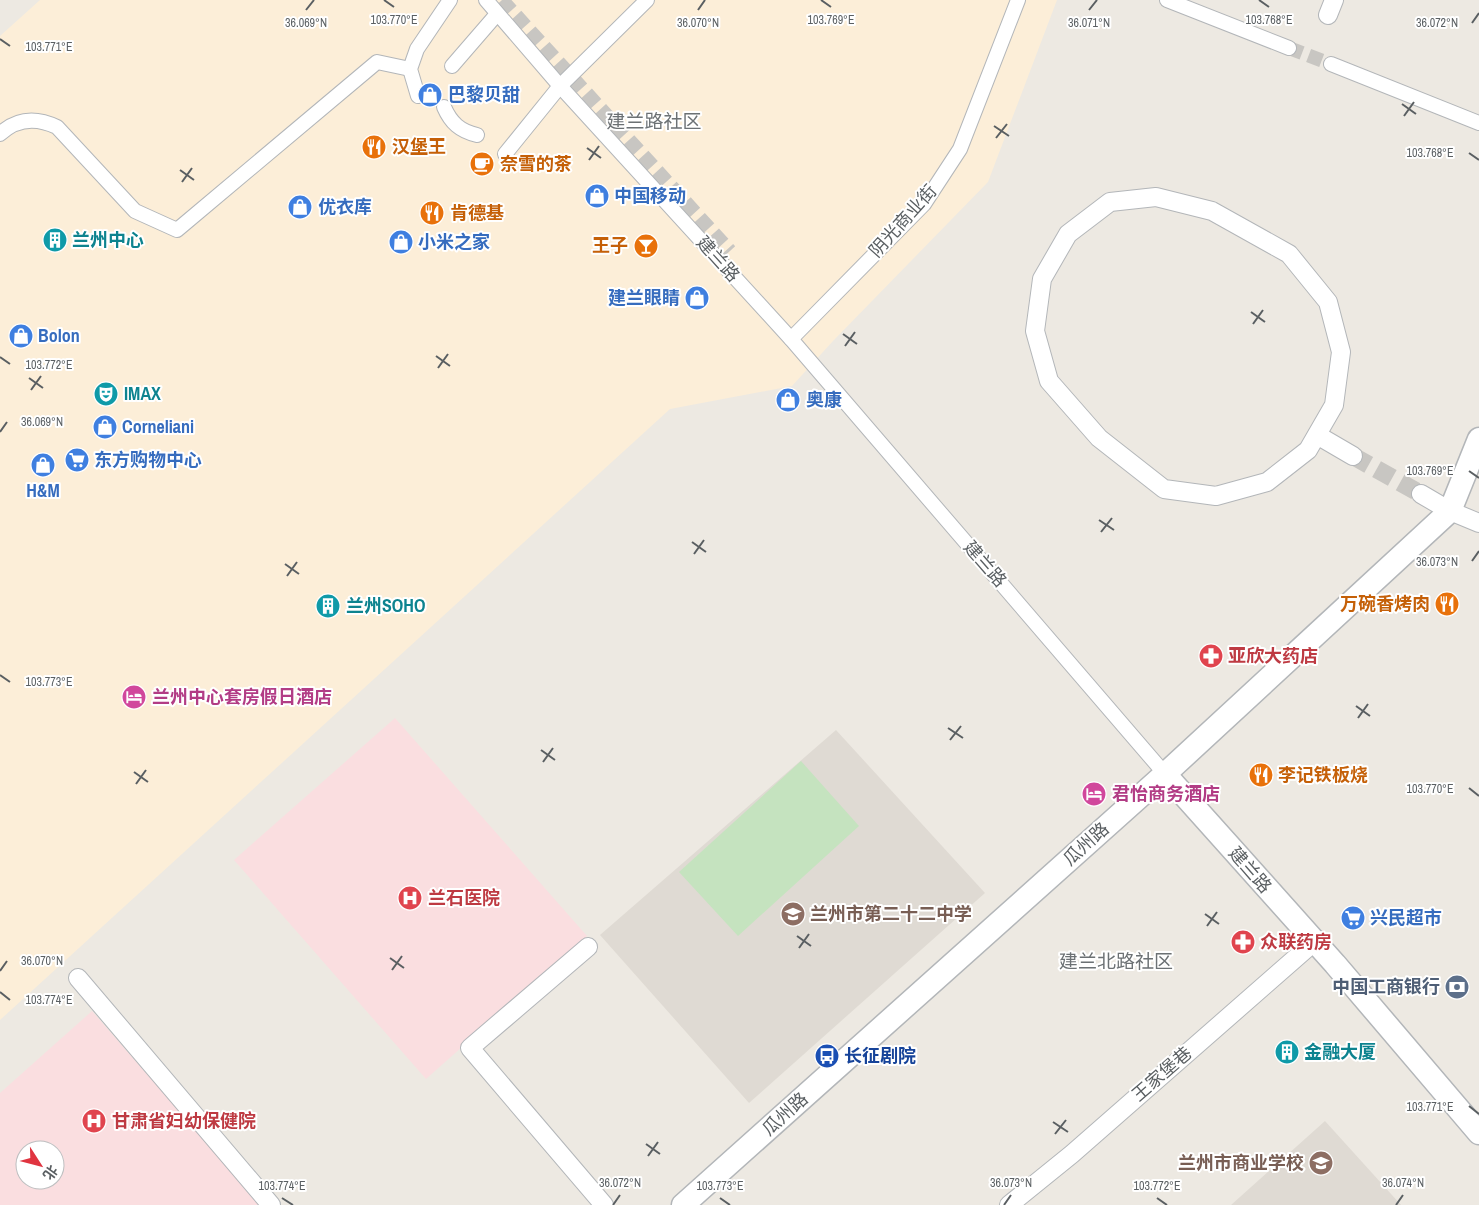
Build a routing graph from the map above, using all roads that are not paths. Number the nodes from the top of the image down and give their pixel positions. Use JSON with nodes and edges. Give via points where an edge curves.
{"nodes":[{"id":1,"x":450,"y":0,"type":"edge"},
{"id":2,"x":486,"y":0,"type":"edge"},
{"id":3,"x":647,"y":0,"type":"edge"},
{"id":4,"x":1018,"y":0,"type":"edge"},
{"id":5,"x":1167,"y":0,"type":"edge"},
{"id":6,"x":497,"y":14,"type":"junction"},
{"id":7,"x":1290,"y":48,"type":"tunnel mouth"},
{"id":8,"x":1330,"y":64,"type":"tunnel mouth"},
{"id":9,"x":452,"y":66,"type":"dead end"},
{"id":10,"x":410,"y":69,"type":"junction"},
{"id":11,"x":560,"y":86,"type":"junction"},
{"id":12,"x":418,"y":96,"type":"dead end"},
{"id":13,"x":444,"y":107,"type":"dead end"},
{"id":14,"x":1479,"y":123,"type":"edge"},
{"id":15,"x":0,"y":134,"type":"edge"},
{"id":16,"x":476,"y":135,"type":"dead end"},
{"id":17,"x":505,"y":154,"type":"dead end"},
{"id":18,"x":791,"y":339,"type":"junction"},
{"id":19,"x":1317,"y":435,"type":"junction"},
{"id":20,"x":1479,"y":439,"type":"edge"},
{"id":21,"x":1353,"y":456,"type":"tunnel mouth"},
{"id":22,"x":1421,"y":494,"type":"tunnel mouth"},
{"id":23,"x":1450,"y":511,"type":"junction"},
{"id":24,"x":1479,"y":523,"type":"edge"},
{"id":25,"x":1165,"y":774,"type":"junction"},
{"id":26,"x":1314,"y":942,"type":"junction"},
{"id":27,"x":588,"y":947,"type":"dead end"},
{"id":28,"x":78,"y":978,"type":"dead end"},
{"id":29,"x":1479,"y":1133,"type":"edge"},
{"id":30,"x":271,"y":1205,"type":"edge"},
{"id":31,"x":604,"y":1205,"type":"edge"},
{"id":32,"x":684,"y":1205,"type":"edge"},
{"id":33,"x":1009,"y":1205,"type":"edge"}],
"edges":[{"from":1,"to":10,"type":"street","via":[[417,49]]},
{"from":2,"to":6,"type":"street","name":"建兰路"},
{"from":3,"to":11,"type":"street"},
{"from":4,"to":18,"type":"street","name":"阴光商业街","via":[[960,149],[924,204]]},
{"from":5,"to":7,"type":"street"},
{"from":6,"to":9,"type":"street"},
{"from":6,"to":11,"type":"street","name":"建兰路"},
{"from":8,"to":14,"type":"street"},
{"from":10,"to":12,"type":"street"},
{"from":10,"to":15,"type":"street","via":[[377,62],[177,230],[135,211],[57,126],[32,120],[18,122]]},
{"from":11,"to":17,"type":"street"},
{"from":11,"to":18,"type":"street","name":"建兰路"},
{"from":13,"to":16,"type":"street","via":[[449,120],[465,132]]},
{"from":18,"to":25,"type":"street","name":"建兰路"},
{"from":19,"to":19,"type":"street","via":[[1334,405],[1341,352],[1328,302],[1289,254],[1212,211],[1156,197],[1110,202],[1068,234],[1042,279],[1035,331],[1049,381],[1099,438],[1164,489],[1216,496],[1267,482],[1308,450]]},
{"from":19,"to":21,"type":"street"},
{"from":20,"to":23,"type":"street","name":"瓜州路"},
{"from":22,"to":23,"type":"street"},
{"from":23,"to":24,"type":"street"},
{"from":23,"to":25,"type":"street","name":"瓜州路"},
{"from":25,"to":26,"type":"street","name":"建兰路"},
{"from":25,"to":32,"type":"street","name":"瓜州路"},
{"from":26,"to":29,"type":"street","name":"建兰路"},
{"from":26,"to":33,"type":"street","name":"王家堡巷","via":[[1072,1154]]},
{"from":27,"to":31,"type":"street","via":[[470,1048]]},
{"from":28,"to":30,"type":"street"}]}
